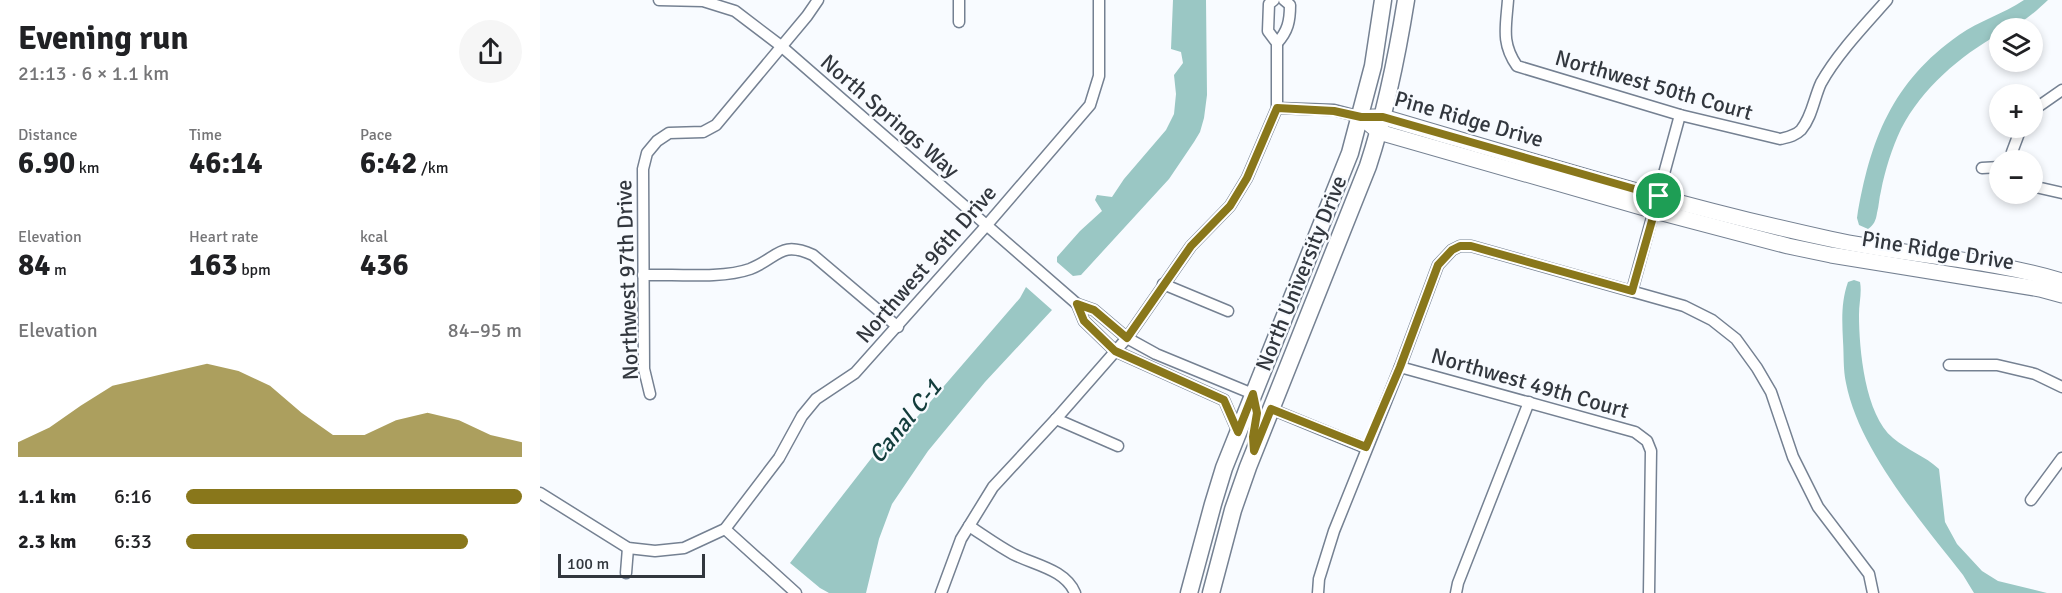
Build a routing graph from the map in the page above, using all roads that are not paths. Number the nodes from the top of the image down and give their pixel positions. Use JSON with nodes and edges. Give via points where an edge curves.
{"nodes":[{"id":1,"x":658,"y":0,"type":"edge"},
{"id":2,"x":818,"y":0,"type":"edge"},
{"id":3,"x":959,"y":0,"type":"edge"},
{"id":4,"x":1099,"y":0,"type":"edge"},
{"id":5,"x":1274,"y":0,"type":"edge"},
{"id":6,"x":1284,"y":0,"type":"edge"},
{"id":7,"x":1383,"y":0,"type":"edge"},
{"id":8,"x":1406,"y":0,"type":"edge"},
{"id":9,"x":1508,"y":0,"type":"edge"},
{"id":10,"x":1887,"y":0,"type":"edge"},
{"id":11,"x":959,"y":22,"type":"dead end"},
{"id":12,"x":1277,"y":43,"type":"junction"},
{"id":13,"x":780,"y":46,"type":"junction"},
{"id":14,"x":2062,"y":90,"type":"edge"},
{"id":15,"x":2043,"y":103,"type":"edge"},
{"id":16,"x":1277,"y":108,"type":"junction"},
{"id":17,"x":1680,"y":115,"type":"junction"},
{"id":18,"x":1361,"y":117,"type":"junction"},
{"id":19,"x":1381,"y":124,"type":"junction"},
{"id":20,"x":1982,"y":168,"type":"dead end"},
{"id":21,"x":1989,"y":168,"type":"edge"},
{"id":22,"x":2043,"y":189,"type":"edge"},
{"id":23,"x":2062,"y":193,"type":"edge"},
{"id":24,"x":1657,"y":203,"type":"junction"},
{"id":25,"x":986,"y":226,"type":"junction"},
{"id":26,"x":643,"y":275,"type":"junction"},
{"id":27,"x":2062,"y":281,"type":"edge"},
{"id":28,"x":1163,"y":284,"type":"junction"},
{"id":29,"x":1632,"y":291,"type":"junction"},
{"id":30,"x":2062,"y":296,"type":"edge"},
{"id":31,"x":1077,"y":304,"type":"junction"},
{"id":32,"x":1228,"y":311,"type":"dead end"},
{"id":33,"x":898,"y":327,"type":"junction"},
{"id":34,"x":1127,"y":338,"type":"junction"},
{"id":35,"x":1275,"y":341,"type":"junction"},
{"id":36,"x":1115,"y":351,"type":"junction"},
{"id":37,"x":1949,"y":365,"type":"dead end"},
{"id":38,"x":1400,"y":367,"type":"junction"},
{"id":39,"x":2062,"y":387,"type":"edge"},
{"id":40,"x":650,"y":394,"type":"dead end"},
{"id":41,"x":1253,"y":394,"type":"junction"},
{"id":42,"x":1529,"y":402,"type":"junction"},
{"id":43,"x":1271,"y":409,"type":"junction"},
{"id":44,"x":1056,"y":419,"type":"junction"},
{"id":45,"x":1238,"y":432,"type":"junction"},
{"id":46,"x":1118,"y":446,"type":"dead end"},
{"id":47,"x":1366,"y":447,"type":"junction"},
{"id":48,"x":1254,"y":451,"type":"junction"},
{"id":49,"x":2062,"y":458,"type":"edge"},
{"id":50,"x":540,"y":493,"type":"edge"},
{"id":51,"x":2031,"y":500,"type":"dead end"},
{"id":52,"x":969,"y":526,"type":"junction"},
{"id":53,"x":725,"y":529,"type":"junction"},
{"id":54,"x":628,"y":548,"type":"junction"},
{"id":55,"x":626,"y":573,"type":"dead end"},
{"id":56,"x":796,"y":593,"type":"edge"},
{"id":57,"x":941,"y":593,"type":"edge"},
{"id":58,"x":1075,"y":593,"type":"edge"},
{"id":59,"x":1189,"y":593,"type":"edge"},
{"id":60,"x":1211,"y":593,"type":"edge"},
{"id":61,"x":1318,"y":593,"type":"edge"},
{"id":62,"x":1456,"y":593,"type":"edge"},
{"id":63,"x":1649,"y":593,"type":"edge"},
{"id":64,"x":1873,"y":593,"type":"edge"}],
"edges":[{"from":1,"to":13,"type":"street","name":"North Springs Way","via":[[703,1],[735,11]]},
{"from":2,"to":13,"type":"street","name":"Northwest 97th Drive"},
{"from":3,"to":11,"type":"street"},
{"from":4,"to":25,"type":"street","name":"Northwest 96th Drive","via":[[1099,76],[1090,105]]},
{"from":5,"to":12,"type":"street","via":[[1269,4],[1268,31]]},
{"from":6,"to":12,"type":"street","via":[[1290,5],[1290,19],[1286,34]]},
{"from":7,"to":18,"type":"main road","name":"North University Drive"},
{"from":8,"to":19,"type":"main road","name":"North University Drive"},
{"from":9,"to":17,"type":"street","name":"Northwest 50th Court","via":[[1506,47],[1517,66]]},
{"from":10,"to":17,"type":"street","name":"Northwest 50th Court","via":[[1822,83],[1799,132],[1780,139]]},
{"from":12,"to":16,"type":"street"},
{"from":13,"to":25,"type":"street","name":"North Springs Way"},
{"from":13,"to":26,"type":"street","name":"Northwest 97th Drive","via":[[716,125],[703,132],[669,133],[647,153],[643,170]]},
{"from":14,"to":15,"type":"street"},
{"from":16,"to":18,"type":"street","via":[[1334,111]]},
{"from":16,"to":28,"type":"street","via":[[1247,178],[1230,206],[1191,246]]},
{"from":17,"to":24,"type":"street"},
{"from":18,"to":19,"type":"street","name":"Pine Ridge Drive"},
{"from":18,"to":35,"type":"main road","name":"North University Drive"},
{"from":19,"to":24,"type":"street","name":"Pine Ridge Drive"},
{"from":19,"to":43,"type":"main road","name":"North University Drive"},
{"from":20,"to":21,"type":"street"},
{"from":22,"to":23,"type":"street"},
{"from":24,"to":27,"type":"street","name":"Pine Ridge Drive","via":[[1832,240],[2008,267]]},
{"from":24,"to":29,"type":"street"},
{"from":24,"to":30,"type":"street","name":"Pine Ridge Drive","via":[[1788,246]]},
{"from":25,"to":31,"type":"street","name":"North Springs Way"},
{"from":25,"to":33,"type":"street","name":"Northwest 96th Drive"},
{"from":26,"to":33,"type":"street","via":[[730,274],[750,269],[786,249],[800,249],[813,255]]},
{"from":26,"to":40,"type":"street","name":"Northwest 97th Drive","via":[[644,369]]},
{"from":28,"to":32,"type":"street"},
{"from":28,"to":34,"type":"street"},
{"from":29,"to":38,"type":"street","via":[[1460,246],[1438,265]]},
{"from":29,"to":64,"type":"street","via":[[1684,306],[1712,320],[1736,339],[1771,392],[1793,457],[1818,507],[1869,574]]},
{"from":31,"to":34,"type":"street","name":"North Springs Way","via":[[1094,310]]},
{"from":31,"to":36,"type":"street","name":"North Springs Way","via":[[1084,321]]},
{"from":33,"to":53,"type":"street","name":"Northwest 96th Drive","via":[[855,373],[816,399],[779,458]]},
{"from":34,"to":36,"type":"street"},
{"from":34,"to":41,"type":"street","name":"North Springs Way"},
{"from":35,"to":41,"type":"main road","name":"North University Drive"},
{"from":35,"to":43,"type":"main road","via":[[1276,355],[1265,388]]},
{"from":36,"to":44,"type":"street"},
{"from":36,"to":45,"type":"street","name":"North Springs Way","via":[[1224,400]]},
{"from":37,"to":39,"type":"street","via":[[1997,365],[2035,374]]},
{"from":38,"to":42,"type":"street","name":"Northwest 49th Court"},
{"from":38,"to":47,"type":"street"},
{"from":41,"to":45,"type":"main road","name":"North University Drive"},
{"from":41,"to":48,"type":"main road","via":[[1257,413]]},
{"from":42,"to":62,"type":"street"},
{"from":42,"to":63,"type":"street","name":"Northwest 49th Court","via":[[1635,432],[1647,441],[1651,451]]},
{"from":43,"to":47,"type":"street"},
{"from":43,"to":48,"type":"main road","name":"North University Drive"},
{"from":44,"to":46,"type":"street"},
{"from":44,"to":52,"type":"street","via":[[993,487]]},
{"from":45,"to":59,"type":"main road","name":"North University Drive"},
{"from":47,"to":61,"type":"street","via":[[1334,531]]},
{"from":48,"to":60,"type":"main road","name":"North University Drive"},
{"from":49,"to":51,"type":"street"},
{"from":50,"to":54,"type":"street"},
{"from":52,"to":57,"type":"street"},
{"from":52,"to":58,"type":"street","via":[[1013,554],[1061,575]]},
{"from":53,"to":54,"type":"street","via":[[684,548]]},
{"from":53,"to":56,"type":"street"},
{"from":54,"to":55,"type":"street"}]}
